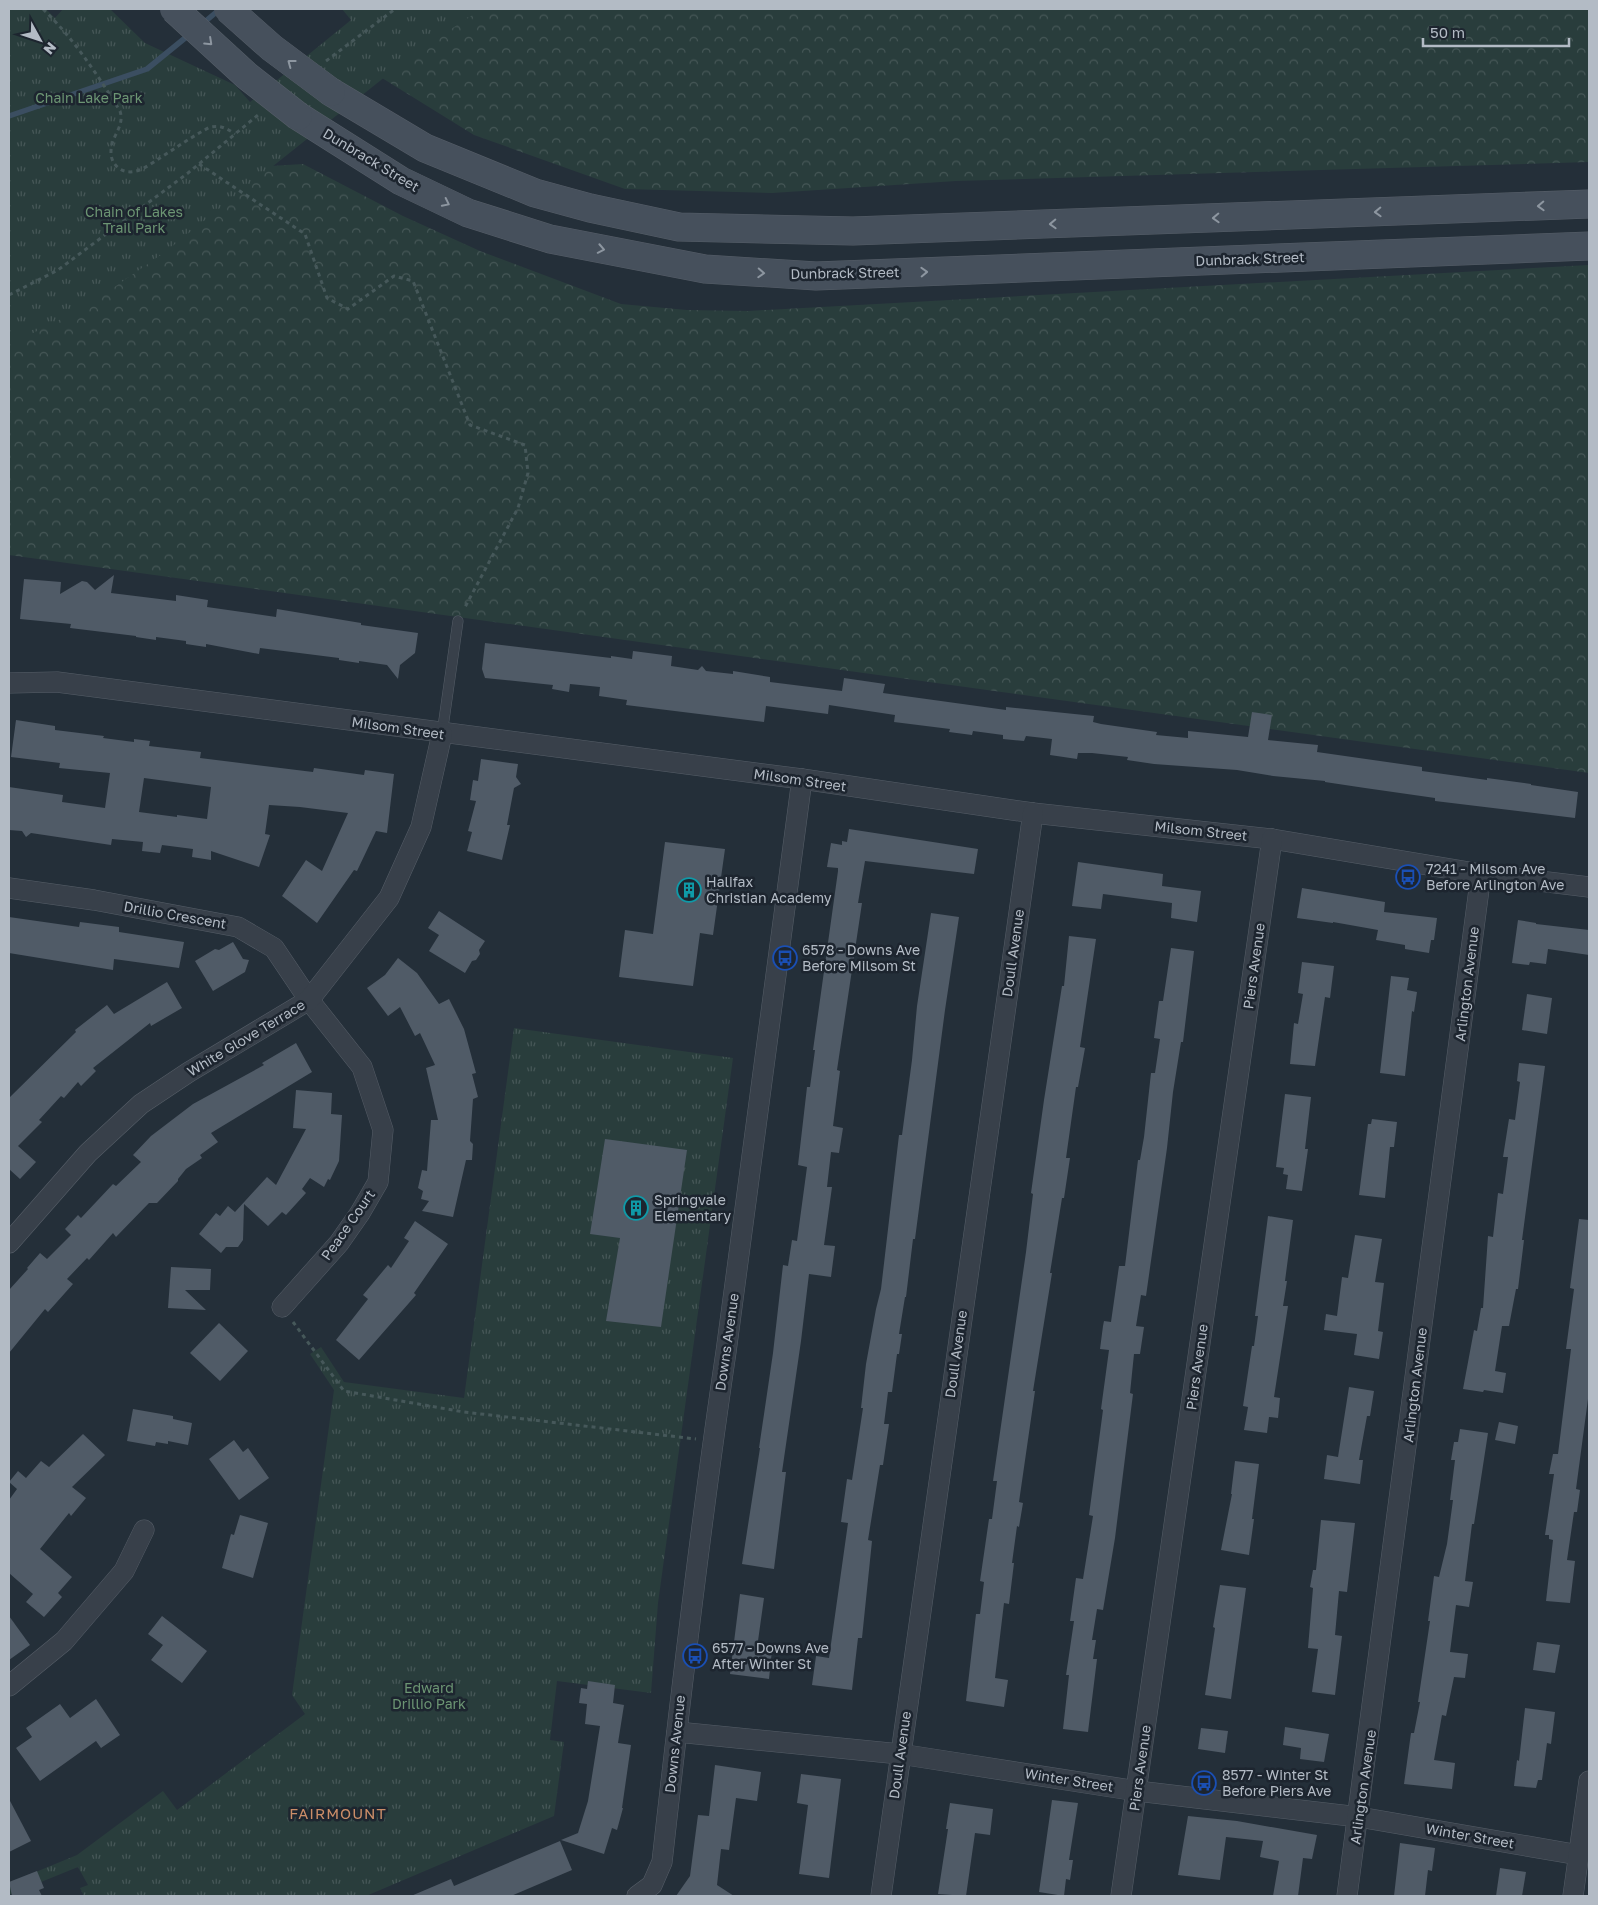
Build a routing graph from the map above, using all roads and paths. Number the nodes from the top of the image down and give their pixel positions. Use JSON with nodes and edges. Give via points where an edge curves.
{"nodes":[{"id":1,"x":43,"y":9,"type":"edge"},
{"id":2,"x":174,"y":9,"type":"edge"},
{"id":3,"x":228,"y":9,"type":"edge"},
{"id":4,"x":199,"y":164,"type":"junction"},
{"id":5,"x":1589,"y":204,"type":"edge"},
{"id":6,"x":1589,"y":246,"type":"edge"},
{"id":7,"x":9,"y":295,"type":"edge"},
{"id":8,"x":458,"y":620,"type":"joint"},
{"id":9,"x":9,"y":684,"type":"edge"},
{"id":10,"x":442,"y":734,"type":"junction"},
{"id":11,"x":802,"y":779,"type":"junction"},
{"id":12,"x":1033,"y":813,"type":"junction"},
{"id":13,"x":1272,"y":839,"type":"junction"},
{"id":14,"x":1482,"y":874,"type":"junction"},
{"id":15,"x":1589,"y":887,"type":"edge"},
{"id":16,"x":9,"y":888,"type":"edge"},
{"id":17,"x":309,"y":1000,"type":"junction"},
{"id":18,"x":9,"y":1243,"type":"edge"},
{"id":19,"x":282,"y":1307,"type":"joint"},
{"id":20,"x":713,"y":1441,"type":"junction"},
{"id":21,"x":144,"y":1530,"type":"dead end"},
{"id":22,"x":9,"y":1686,"type":"edge"},
{"id":23,"x":677,"y":1732,"type":"junction"},
{"id":24,"x":900,"y":1754,"type":"junction"},
{"id":25,"x":1589,"y":1781,"type":"edge"},
{"id":26,"x":1137,"y":1791,"type":"junction"},
{"id":27,"x":1359,"y":1817,"type":"junction"},
{"id":28,"x":1579,"y":1855,"type":"junction"},
{"id":29,"x":637,"y":1896,"type":"edge"},
{"id":30,"x":881,"y":1896,"type":"edge"},
{"id":31,"x":1122,"y":1896,"type":"edge"},
{"id":32,"x":1347,"y":1896,"type":"edge"},
{"id":33,"x":1573,"y":1896,"type":"edge"}],
"edges":[{"from":1,"to":4,"type":"path","via":[[72,40],[122,117],[110,148],[112,161],[128,172],[143,168],[210,127],[227,128],[234,134]]},
{"from":2,"to":6,"type":"main road","name":"Dunbrack Street","one_way":true,"bridge":true,"via":[[247,76],[298,116],[401,181],[468,213],[550,239],[705,269],[816,276]]},
{"from":5,"to":3,"type":"main road","one_way":true,"bridge":true,"via":[[853,231],[679,227],[535,193],[425,148],[330,92]]},
{"from":4,"to":7,"type":"path","via":[[58,270]]},
{"from":4,"to":8,"type":"path","via":[[305,234],[327,298],[348,309],[394,276],[413,281],[470,425],[525,445],[528,473],[518,508]]},
{"from":8,"to":10,"type":"lane"},
{"from":9,"to":10,"type":"street","name":"Milsom Street","via":[[57,682]]},
{"from":10,"to":11,"type":"street","name":"Milsom Street"},
{"from":10,"to":17,"type":"street","name":"White Glove Terrace","via":[[421,827],[389,898]]},
{"from":11,"to":12,"type":"street","name":"Milsom Street"},
{"from":11,"to":20,"type":"street","name":"Downs Avenue"},
{"from":12,"to":13,"type":"street","name":"Milsom Street"},
{"from":12,"to":24,"type":"street","name":"Doull Avenue"},
{"from":13,"to":14,"type":"street","name":"Milsom Street"},
{"from":13,"to":26,"type":"street","name":"Piers Avenue"},
{"from":14,"to":15,"type":"street","name":"Milsom Street"},
{"from":14,"to":27,"type":"street","name":"Arlington Avenue"},
{"from":16,"to":17,"type":"street","name":"Drillio Crescent","via":[[238,926],[274,948]]},
{"from":17,"to":18,"type":"street","name":"White Glove Terrace","via":[[141,1104],[88,1153]]},
{"from":17,"to":19,"type":"street","name":"Peace Court","via":[[362,1067],[383,1130],[378,1182],[339,1243]]},
{"from":19,"to":20,"type":"path","via":[[344,1391],[464,1412]]},
{"from":20,"to":23,"type":"street","name":"Downs Avenue"},
{"from":21,"to":22,"type":"street","via":[[124,1572],[64,1641]]},
{"from":23,"to":24,"type":"street","name":"Winter Street"},
{"from":23,"to":29,"type":"street","name":"Downs Avenue","via":[[662,1862],[652,1885]]},
{"from":24,"to":26,"type":"street","name":"Winter Street"},
{"from":24,"to":30,"type":"street","name":"Doull Avenue"},
{"from":25,"to":28,"type":"street"},
{"from":26,"to":27,"type":"street","name":"Winter Street"},
{"from":26,"to":31,"type":"street","name":"Piers Avenue"},
{"from":27,"to":28,"type":"street","name":"Winter Street"},
{"from":27,"to":32,"type":"street","name":"Arlington Avenue"},
{"from":28,"to":33,"type":"street"}]}
